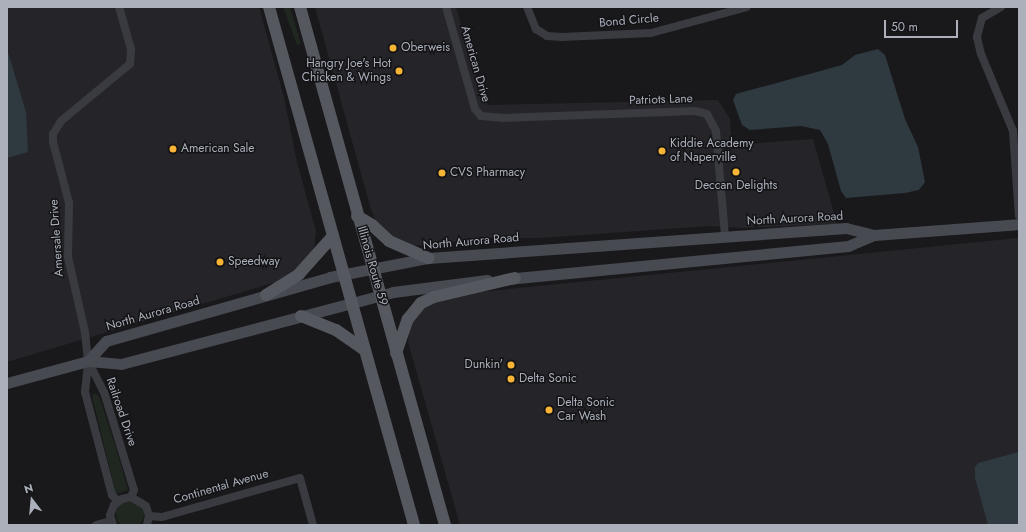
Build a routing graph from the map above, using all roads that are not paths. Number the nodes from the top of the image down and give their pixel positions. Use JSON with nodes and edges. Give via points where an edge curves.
{"nodes":[{"id":1,"x":119,"y":7,"type":"edge"},
{"id":2,"x":269,"y":7,"type":"edge"},
{"id":3,"x":300,"y":7,"type":"edge"},
{"id":4,"x":446,"y":7,"type":"edge"},
{"id":5,"x":527,"y":7,"type":"edge"},
{"id":6,"x":747,"y":7,"type":"edge"},
{"id":7,"x":1001,"y":7,"type":"edge"},
{"id":8,"x":490,"y":118,"type":"joint"},
{"id":9,"x":357,"y":216,"type":"junction"},
{"id":10,"x":1019,"y":216,"type":"edge"},
{"id":11,"x":1019,"y":224,"type":"edge"},
{"id":12,"x":874,"y":235,"type":"junction"},
{"id":13,"x":333,"y":236,"type":"junction"},
{"id":14,"x":724,"y":236,"type":"junction"},
{"id":15,"x":428,"y":258,"type":"junction"},
{"id":16,"x":372,"y":268,"type":"junction"},
{"id":17,"x":344,"y":274,"type":"junction"},
{"id":18,"x":515,"y":278,"type":"junction"},
{"id":19,"x":266,"y":295,"type":"junction"},
{"id":20,"x":380,"y":295,"type":"junction"},
{"id":21,"x":352,"y":302,"type":"junction"},
{"id":22,"x":301,"y":316,"type":"junction"},
{"id":23,"x":363,"y":349,"type":"junction"},
{"id":24,"x":396,"y":353,"type":"junction"},
{"id":25,"x":88,"y":361,"type":"junction"},
{"id":26,"x":7,"y":383,"type":"edge"},
{"id":27,"x":132,"y":497,"type":"junction"},
{"id":28,"x":118,"y":501,"type":"junction"},
{"id":29,"x":149,"y":516,"type":"junction"},
{"id":30,"x":112,"y":523,"type":"edge"},
{"id":31,"x":96,"y":525,"type":"edge"},
{"id":32,"x":147,"y":525,"type":"edge"},
{"id":33,"x":313,"y":525,"type":"edge"},
{"id":34,"x":414,"y":525,"type":"edge"},
{"id":35,"x":445,"y":525,"type":"edge"}],
"edges":[{"from":1,"to":25,"type":"street","name":"Amersale Drive","via":[[131,49],[130,64],[61,121],[53,134],[69,204],[68,257],[85,332]]},
{"from":2,"to":13,"type":"main road"},
{"from":3,"to":9,"type":"main road","name":"Illinois Route 59"},
{"from":4,"to":8,"type":"street","name":"American Drive","via":[[475,109],[478,114]]},
{"from":5,"to":6,"type":"street","name":"Bond Circle","via":[[536,29],[546,36],[562,37],[651,33]]},
{"from":7,"to":10,"type":"street","via":[[982,18],[977,37],[1013,131]]},
{"from":8,"to":14,"type":"street","name":"Patriots Lane","via":[[695,111],[707,114],[716,131]]},
{"from":9,"to":15,"type":"main road","via":[[372,225],[389,241]]},
{"from":9,"to":16,"type":"main road","name":"Illinois Route 59"},
{"from":11,"to":12,"type":"main road","name":"North Aurora Road"},
{"from":12,"to":14,"type":"main road","name":"North Aurora Road","via":[[846,228]]},
{"from":12,"to":18,"type":"main road","name":"North Aurora Road","via":[[848,246]]},
{"from":13,"to":17,"type":"main road"},
{"from":13,"to":19,"type":"main road","via":[[299,274]]},
{"from":14,"to":15,"type":"main road","name":"North Aurora Road"},
{"from":15,"to":16,"type":"main road","name":"North Aurora Road"},
{"from":16,"to":17,"type":"main road","name":"North Aurora Road"},
{"from":16,"to":20,"type":"main road","name":"Illinois Route 59"},
{"from":17,"to":19,"type":"main road","name":"North Aurora Road"},
{"from":17,"to":21,"type":"main road"},
{"from":18,"to":20,"type":"main road","name":"North Aurora Road","via":[[439,285]]},
{"from":18,"to":24,"type":"main road","via":[[434,297],[421,303],[408,320]]},
{"from":19,"to":25,"type":"main road","name":"North Aurora Road","via":[[106,341]]},
{"from":20,"to":21,"type":"main road","name":"North Aurora Road"},
{"from":20,"to":24,"type":"main road","name":"Illinois Route 59"},
{"from":21,"to":22,"type":"main road","name":"North Aurora Road"},
{"from":21,"to":23,"type":"main road"},
{"from":22,"to":23,"type":"main road","via":[[336,330]]},
{"from":22,"to":25,"type":"main road","name":"North Aurora Road","via":[[121,364]]},
{"from":23,"to":34,"type":"main road"},
{"from":24,"to":35,"type":"main road","name":"Illinois Route 59"},
{"from":25,"to":26,"type":"main road","name":"North Aurora Road"},
{"from":25,"to":27,"type":"street","name":"Railroad Drive","via":[[104,392],[134,490]]},
{"from":25,"to":28,"type":"street","name":"Railroad Drive","via":[[85,392],[112,495]]},
{"from":27,"to":28,"type":"street"},
{"from":27,"to":29,"type":"street","via":[[142,501]]},
{"from":28,"to":30,"type":"street","via":[[112,510]]},
{"from":29,"to":32,"type":"street"},
{"from":29,"to":33,"type":"street","name":"Continental Avenue","via":[[162,517],[300,478]]},
{"from":30,"to":31,"type":"street"}]}
